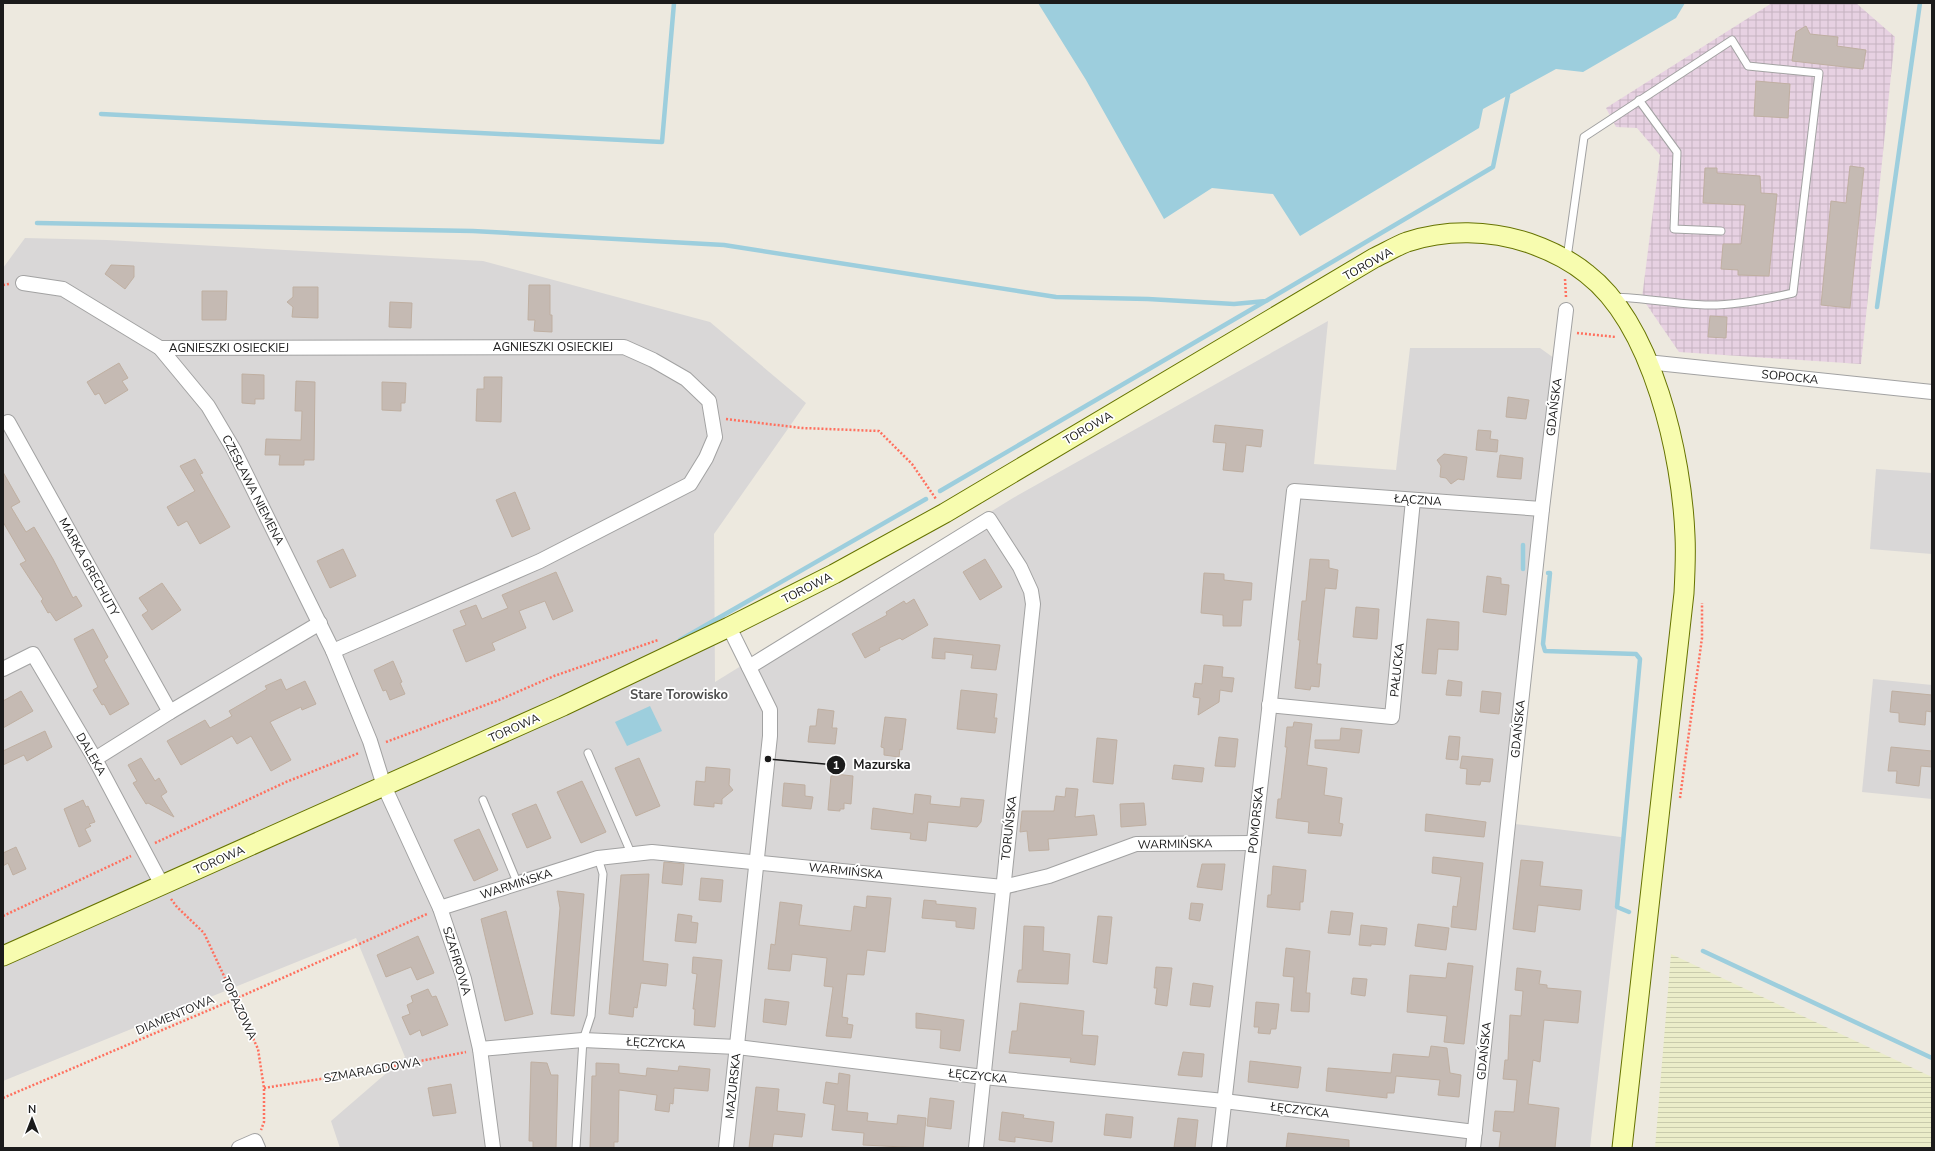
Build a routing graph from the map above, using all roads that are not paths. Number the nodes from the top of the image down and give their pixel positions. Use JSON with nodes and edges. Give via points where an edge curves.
{"nodes":[{"id":1,"x":1639,"y":100,"type":"junction"},
{"id":2,"x":1720,"y":231,"type":"dead end"},
{"id":3,"x":1567,"y":260,"type":"junction"},
{"id":4,"x":23,"y":283,"type":"dead end"},
{"id":5,"x":1610,"y":297,"type":"junction"},
{"id":6,"x":1566,"y":310,"type":"dead end"},
{"id":7,"x":160,"y":348,"type":"junction"},
{"id":8,"x":1647,"y":362,"type":"junction"},
{"id":9,"x":1932,"y":392,"type":"edge"},
{"id":10,"x":8,"y":422,"type":"dead end"},
{"id":11,"x":1294,"y":491,"type":"joint"},
{"id":12,"x":1413,"y":500,"type":"junction"},
{"id":13,"x":1542,"y":509,"type":"junction"},
{"id":14,"x":320,"y":623,"type":"junction"},
{"id":15,"x":729,"y":627,"type":"junction"},
{"id":16,"x":333,"y":651,"type":"junction"},
{"id":17,"x":749,"y":667,"type":"junction"},
{"id":18,"x":3,"y":669,"type":"edge"},
{"id":19,"x":1269,"y":705,"type":"junction"},
{"id":20,"x":170,"y":712,"type":"junction"},
{"id":21,"x":588,"y":753,"type":"dead end"},
{"id":22,"x":95,"y":759,"type":"junction"},
{"id":23,"x":384,"y":786,"type":"junction"},
{"id":24,"x":483,"y":800,"type":"dead end"},
{"id":25,"x":1254,"y":843,"type":"junction"},
{"id":26,"x":630,"y":853,"type":"junction"},
{"id":27,"x":598,"y":858,"type":"junction"},
{"id":28,"x":756,"y":862,"type":"junction"},
{"id":29,"x":517,"y":882,"type":"junction"},
{"id":30,"x":162,"y":885,"type":"junction"},
{"id":31,"x":1003,"y":887,"type":"junction"},
{"id":32,"x":440,"y":908,"type":"junction"},
{"id":33,"x":3,"y":956,"type":"edge"},
{"id":34,"x":582,"y":1040,"type":"junction"},
{"id":35,"x":737,"y":1047,"type":"junction"},
{"id":36,"x":480,"y":1049,"type":"junction"},
{"id":37,"x":984,"y":1077,"type":"junction"},
{"id":38,"x":1224,"y":1101,"type":"junction"},
{"id":39,"x":1475,"y":1132,"type":"junction"},
{"id":40,"x":256,"y":1144,"type":"edge"},
{"id":41,"x":239,"y":1148,"type":"edge"},
{"id":42,"x":493,"y":1148,"type":"edge"},
{"id":43,"x":576,"y":1148,"type":"edge"},
{"id":44,"x":726,"y":1148,"type":"edge"},
{"id":45,"x":976,"y":1148,"type":"edge"},
{"id":46,"x":1219,"y":1148,"type":"edge"},
{"id":47,"x":1473,"y":1148,"type":"edge"},
{"id":48,"x":1622,"y":1148,"type":"edge"}],
"edges":[{"from":1,"to":2,"type":"lane","via":[[1677,152],[1674,229]]},
{"from":1,"to":3,"type":"lane","via":[[1584,137]]},
{"from":1,"to":5,"type":"lane","via":[[1732,40],[1748,66],[1819,73],[1793,293],[1767,299],[1706,305]]},
{"from":3,"to":5,"type":"street","name":"TOROWA","via":[[1588,274]]},
{"from":3,"to":15,"type":"street","name":"TOROWA","via":[[1543,248],[1493,234],[1468,232],[1435,235],[1407,242],[1374,258],[945,513],[834,574]]},
{"from":4,"to":7,"type":"street","name":"CZESŁAWA NIEMENA","via":[[62,289]]},
{"from":5,"to":8,"type":"street","name":"TOROWA","via":[[1628,321]]},
{"from":6,"to":13,"type":"street","name":"GDAŃSKA"},
{"from":7,"to":14,"type":"street","name":"CZESŁAWA NIEMENA","via":[[208,406],[234,450]]},
{"from":7,"to":16,"type":"street","name":"AGNIESZKI OSIECKIEJ","via":[[624,347],[686,379],[709,401],[715,437],[690,484],[540,561]]},
{"from":8,"to":9,"type":"street","name":"SOPOCKA"},
{"from":8,"to":48,"type":"street","name":"TOROWA","via":[[1669,429],[1676,465],[1685,534],[1685,565],[1681,628]]},
{"from":10,"to":20,"type":"street","name":"MARKA GRECHUTY"},
{"from":11,"to":12,"type":"street","name":"ŁĄCZNA"},
{"from":11,"to":19,"type":"street","name":"POMORSKA"},
{"from":12,"to":13,"type":"street","name":"ŁĄCZNA"},
{"from":12,"to":19,"type":"street","name":"PAŁUCKA","via":[[1392,717]]},
{"from":13,"to":39,"type":"street","name":"GDAŃSKA"},
{"from":14,"to":16,"type":"street","name":"CZESŁAWA NIEMENA"},
{"from":14,"to":20,"type":"street"},
{"from":15,"to":17,"type":"street","name":"MAZURSKA"},
{"from":15,"to":23,"type":"street","name":"TOROWA","via":[[563,706]]},
{"from":16,"to":23,"type":"street","name":"CZESŁAWA NIEMENA","via":[[372,747]]},
{"from":17,"to":28,"type":"street","name":"MAZURSKA","via":[[770,710],[770,736]]},
{"from":17,"to":31,"type":"street","name":"TORUŃSKA","via":[[990,519],[1020,566],[1031,591],[1033,604]]},
{"from":18,"to":22,"type":"street","name":"DALEKA","via":[[32,654]]},
{"from":19,"to":25,"type":"street","name":"POMORSKA"},
{"from":20,"to":22,"type":"street"},
{"from":21,"to":26,"type":"lane"},
{"from":22,"to":30,"type":"street","name":"DALEKA"},
{"from":23,"to":30,"type":"street","name":"TOROWA"},
{"from":23,"to":32,"type":"street","name":"SZAFIROWA"},
{"from":24,"to":29,"type":"lane"},
{"from":25,"to":31,"type":"street","name":"WARMIŃSKA","via":[[1136,844],[1048,876]]},
{"from":25,"to":38,"type":"street","name":"POMORSKA"},
{"from":26,"to":27,"type":"street","name":"WARMIŃSKA"},
{"from":26,"to":28,"type":"street","name":"WARMIŃSKA","via":[[652,852]]},
{"from":27,"to":29,"type":"street","name":"WARMIŃSKA"},
{"from":27,"to":34,"type":"lane","via":[[603,874],[591,1016]]},
{"from":28,"to":31,"type":"street","name":"WARMIŃSKA"},
{"from":28,"to":35,"type":"street","name":"MAZURSKA"},
{"from":29,"to":32,"type":"street","name":"WARMIŃSKA"},
{"from":30,"to":33,"type":"street","name":"TOROWA"},
{"from":31,"to":37,"type":"street","name":"TORUŃSKA"},
{"from":32,"to":36,"type":"street","name":"SZAFIROWA","via":[[464,979]]},
{"from":34,"to":35,"type":"street","name":"ŁĘCZYCKA"},
{"from":34,"to":36,"type":"street","name":"ŁĘCZYCKA"},
{"from":34,"to":43,"type":"lane"},
{"from":35,"to":37,"type":"street","name":"ŁĘCZYCKA"},
{"from":35,"to":44,"type":"street","name":"MAZURSKA"},
{"from":36,"to":42,"type":"street","name":"SZAFIROWA"},
{"from":37,"to":38,"type":"street","name":"ŁĘCZYCKA"},
{"from":37,"to":45,"type":"street","name":"TORUŃSKA"},
{"from":38,"to":39,"type":"street","name":"ŁĘCZYCKA"},
{"from":38,"to":46,"type":"street","name":"POMORSKA"},
{"from":39,"to":47,"type":"street","name":"GDAŃSKA"},
{"from":40,"to":41,"type":"street"}]}
